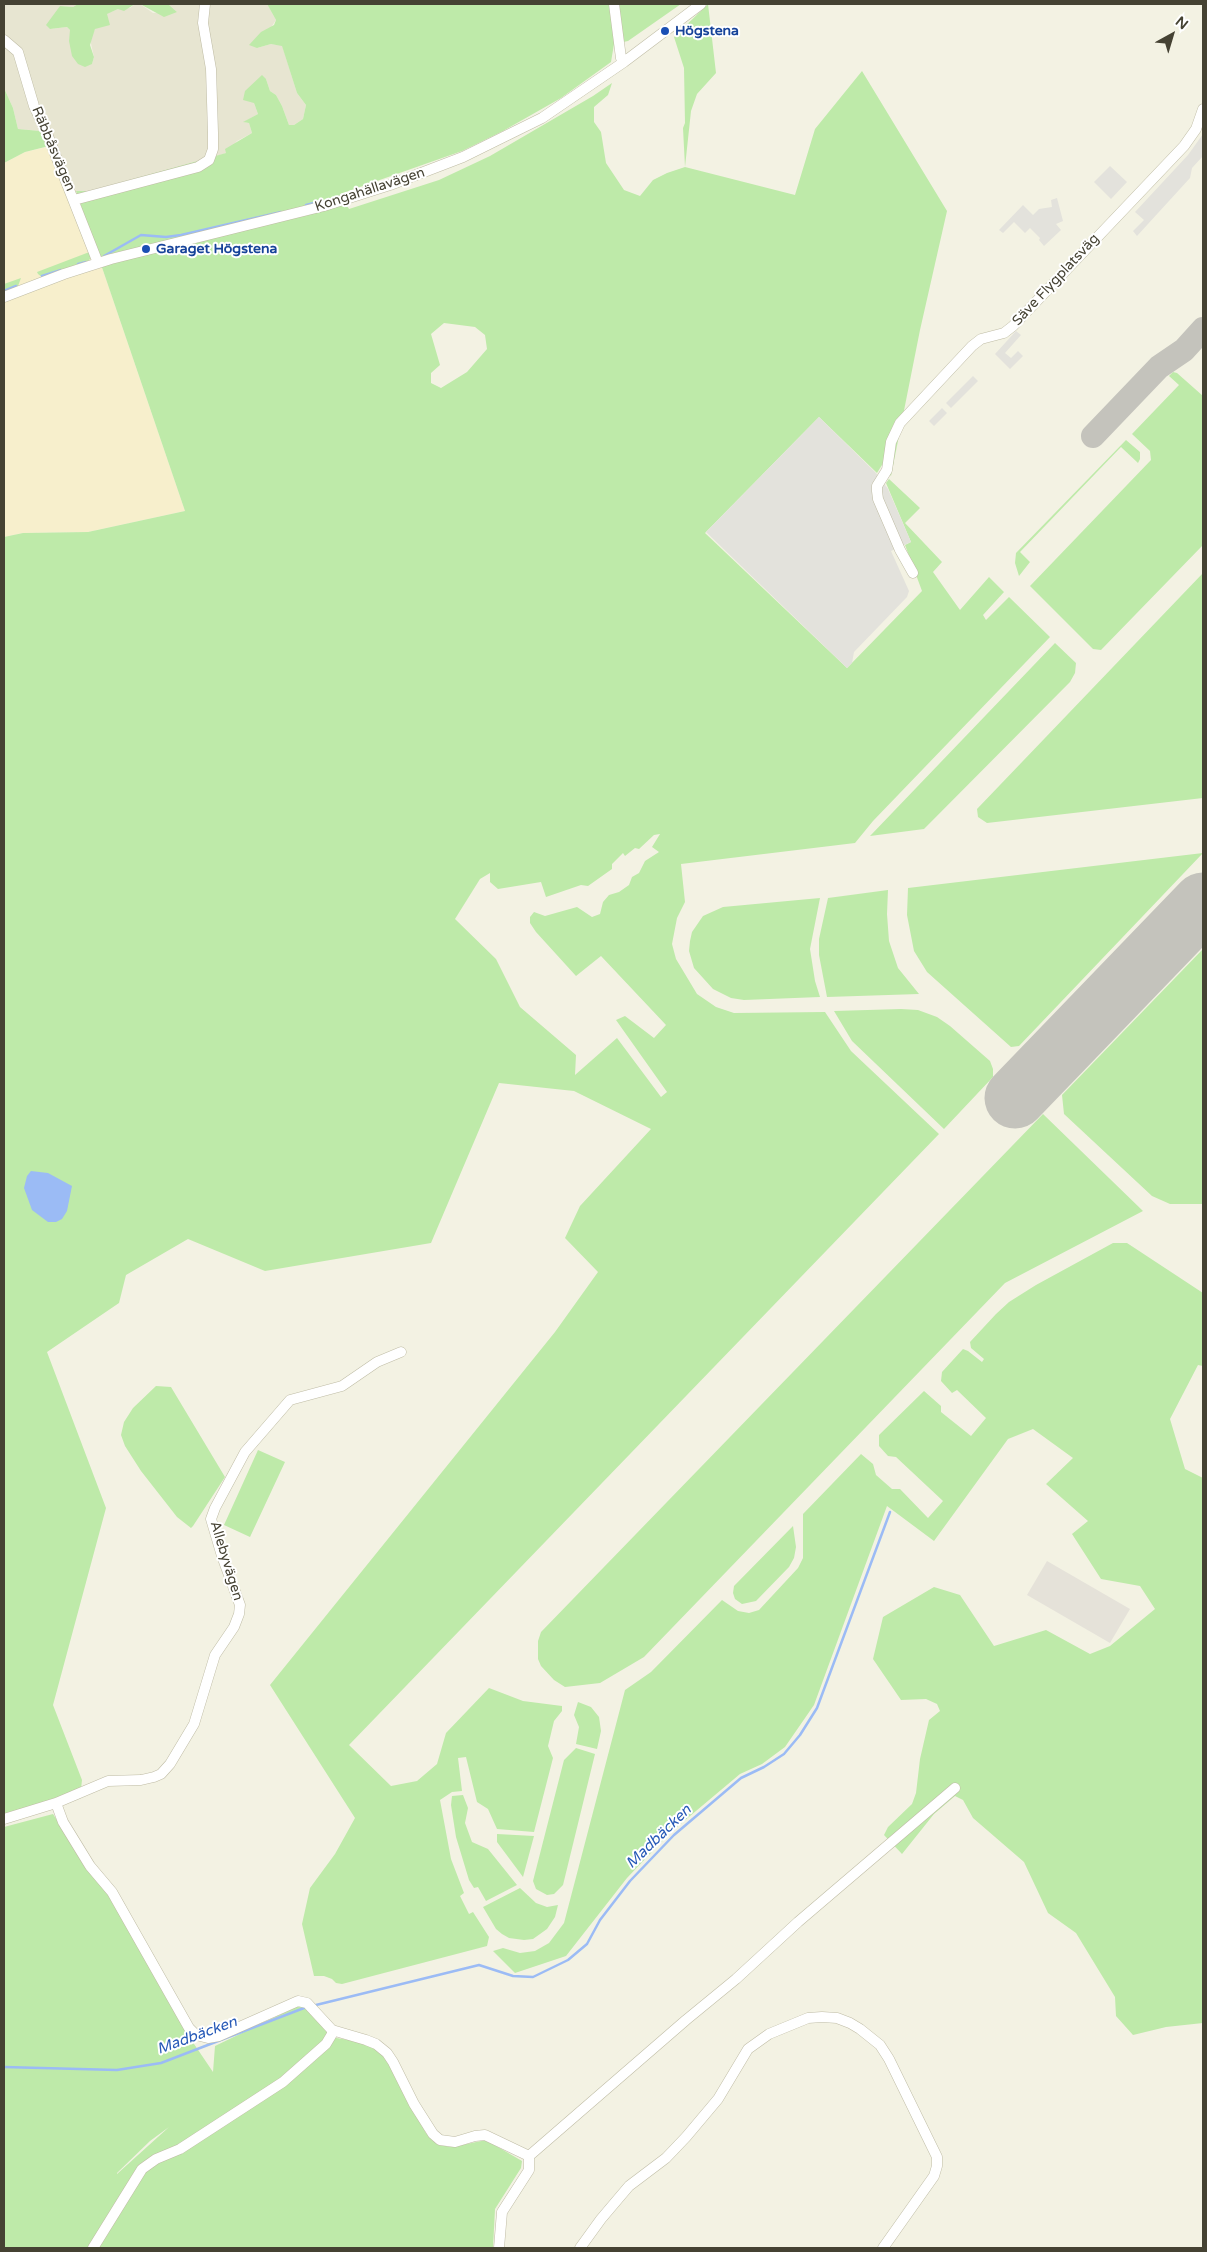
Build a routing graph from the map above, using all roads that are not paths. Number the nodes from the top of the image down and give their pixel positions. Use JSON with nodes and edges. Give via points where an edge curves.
{"nodes":[{"id":1,"x":205,"y":4,"type":"edge"},
{"id":2,"x":614,"y":4,"type":"edge"},
{"id":3,"x":701,"y":4,"type":"edge"},
{"id":4,"x":4,"y":40,"type":"edge"},
{"id":5,"x":624,"y":62,"type":"junction"},
{"id":6,"x":1203,"y":109,"type":"edge"},
{"id":7,"x":74,"y":200,"type":"junction"},
{"id":8,"x":98,"y":263,"type":"junction"},
{"id":9,"x":4,"y":297,"type":"edge"},
{"id":10,"x":913,"y":573,"type":"dead end"},
{"id":11,"x":401,"y":1352,"type":"dead end"},
{"id":12,"x":955,"y":1788,"type":"dead end"},
{"id":13,"x":56,"y":1803,"type":"junction"},
{"id":14,"x":4,"y":1819,"type":"edge"},
{"id":15,"x":332,"y":2030,"type":"junction"},
{"id":16,"x":529,"y":2156,"type":"junction"},
{"id":17,"x":94,"y":2248,"type":"edge"},
{"id":18,"x":499,"y":2248,"type":"edge"},
{"id":19,"x":580,"y":2248,"type":"edge"},
{"id":20,"x":884,"y":2248,"type":"edge"}],
"edges":[{"from":1,"to":7,"type":"street","via":[[203,23],[211,69],[213,133],[209,160],[198,167]]},
{"from":2,"to":5,"type":"street"},
{"from":3,"to":5,"type":"street","name":"Kongahällavägen"},
{"from":4,"to":7,"type":"street","name":"Räbbåsvägen","via":[[18,52],[34,106]]},
{"from":5,"to":8,"type":"street","name":"Kongahällavägen","via":[[542,118],[497,142],[425,172],[324,206]]},
{"from":6,"to":10,"type":"street","name":"Säve Flygplatsväg","via":[[1196,129],[1184,146],[1013,326],[972,346],[900,423],[891,442],[887,470],[877,491],[900,550]]},
{"from":7,"to":8,"type":"street","name":"Räbbåsvägen"},
{"from":8,"to":9,"type":"street","name":"Kongahällavägen"},
{"from":11,"to":13,"type":"street","name":"Allebyvägen","via":[[377,1362],[342,1386],[290,1400],[245,1452],[211,1519],[240,1605],[239,1614],[234,1627],[214,1654],[194,1724],[170,1764],[154,1777],[108,1781]]},
{"from":12,"to":16,"type":"street"},
{"from":13,"to":14,"type":"street","name":"Allebyvägen"},
{"from":13,"to":15,"type":"street","via":[[63,1822],[90,1866],[112,1892],[188,2028],[196,2035],[219,2036],[298,2001],[307,2003]]},
{"from":15,"to":16,"type":"street","via":[[376,2044],[387,2053],[414,2104],[440,2140],[455,2142],[485,2135]]},
{"from":15,"to":17,"type":"street","via":[[326,2044],[282,2082],[180,2149],[142,2169]]},
{"from":16,"to":18,"type":"street","via":[[529,2170],[502,2212]]},
{"from":19,"to":20,"type":"street","via":[[629,2186],[666,2158],[686,2137],[722,2092],[748,2049],[769,2034],[808,2018],[822,2017],[850,2023],[880,2045],[937,2157],[934,2176]]}]}
